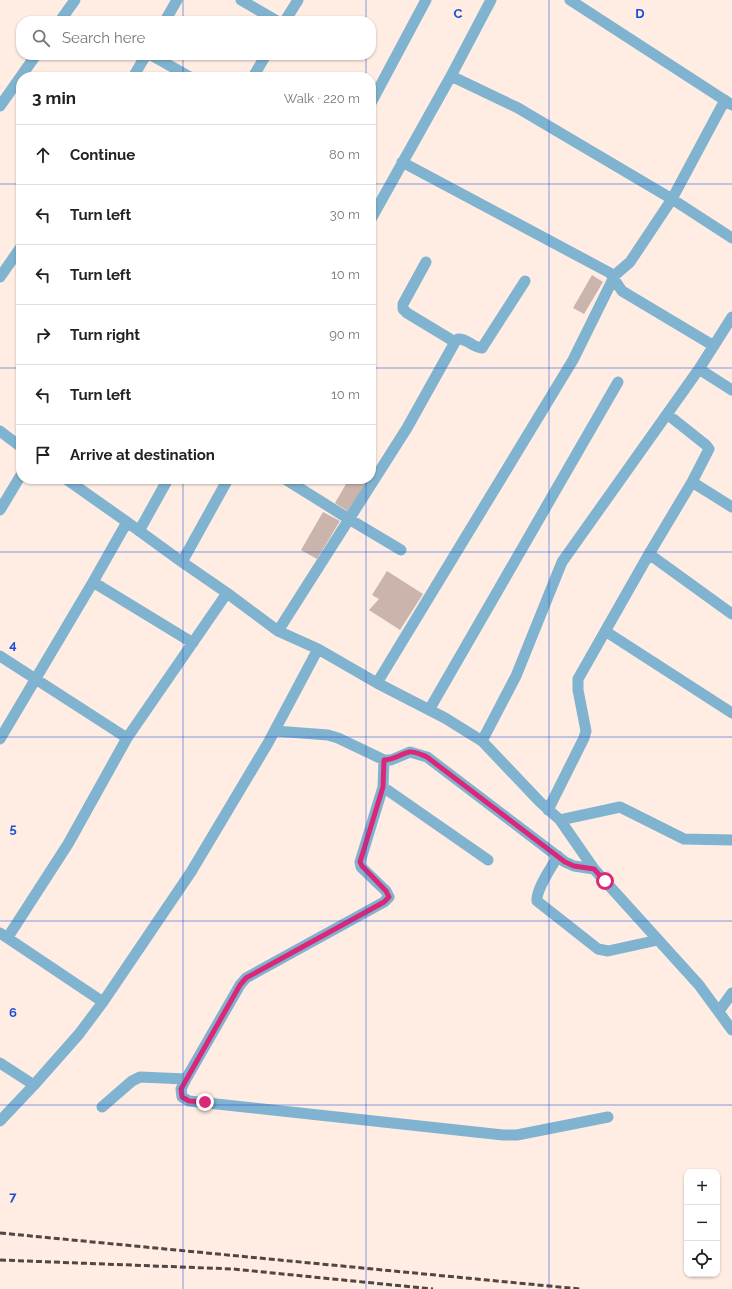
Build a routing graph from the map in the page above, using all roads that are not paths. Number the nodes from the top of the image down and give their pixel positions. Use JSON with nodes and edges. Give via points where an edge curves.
{"nodes":[{"id":1,"x":75,"y":0,"type":"edge"},
{"id":2,"x":177,"y":0,"type":"edge"},
{"id":3,"x":241,"y":0,"type":"edge"},
{"id":4,"x":298,"y":0,"type":"edge"},
{"id":5,"x":426,"y":0,"type":"edge"},
{"id":6,"x":491,"y":0,"type":"edge"},
{"id":7,"x":570,"y":0,"type":"edge"},
{"id":8,"x":64,"y":16,"type":"edge"},
{"id":9,"x":168,"y":16,"type":"edge"},
{"id":10,"x":268,"y":16,"type":"edge"},
{"id":11,"x":288,"y":16,"type":"edge"},
{"id":12,"x":33,"y":60,"type":"edge"},
{"id":13,"x":143,"y":60,"type":"edge"},
{"id":14,"x":160,"y":60,"type":"edge"},
{"id":15,"x":263,"y":60,"type":"edge"},
{"id":16,"x":26,"y":72,"type":"edge"},
{"id":17,"x":136,"y":72,"type":"edge"},
{"id":18,"x":181,"y":72,"type":"edge"},
{"id":19,"x":256,"y":72,"type":"edge"},
{"id":20,"x":450,"y":76,"type":"junction"},
{"id":21,"x":16,"y":86,"type":"edge"},
{"id":22,"x":376,"y":94,"type":"edge"},
{"id":23,"x":728,"y":102,"type":"edge"},
{"id":24,"x":0,"y":106,"type":"edge"},
{"id":25,"x":402,"y":162,"type":"junction"},
{"id":26,"x":672,"y":199,"type":"junction"},
{"id":27,"x":376,"y":209,"type":"edge"},
{"id":28,"x":732,"y":238,"type":"edge"},
{"id":29,"x":16,"y":254,"type":"edge"},
{"id":30,"x":426,"y":262,"type":"dead end"},
{"id":31,"x":0,"y":277,"type":"edge"},
{"id":32,"x":614,"y":277,"type":"junction"},
{"id":33,"x":526,"y":281,"type":"dead end"},
{"id":34,"x":732,"y":317,"type":"edge"},
{"id":35,"x":455,"y":342,"type":"junction"},
{"id":36,"x":714,"y":346,"type":"junction"},
{"id":37,"x":699,"y":369,"type":"junction"},
{"id":38,"x":618,"y":382,"type":"dead end"},
{"id":39,"x":732,"y":390,"type":"edge"},
{"id":40,"x":667,"y":414,"type":"junction"},
{"id":41,"x":0,"y":431,"type":"edge"},
{"id":42,"x":16,"y":443,"type":"edge"},
{"id":43,"x":376,"y":477,"type":"edge"},
{"id":44,"x":692,"y":482,"type":"junction"},
{"id":45,"x":16,"y":483,"type":"edge"},
{"id":46,"x":73,"y":484,"type":"edge"},
{"id":47,"x":165,"y":484,"type":"edge"},
{"id":48,"x":225,"y":484,"type":"edge"},
{"id":49,"x":293,"y":484,"type":"edge"},
{"id":50,"x":371,"y":484,"type":"edge"},
{"id":51,"x":732,"y":507,"type":"edge"},
{"id":52,"x":0,"y":510,"type":"edge"},
{"id":53,"x":349,"y":519,"type":"junction"},
{"id":54,"x":127,"y":522,"type":"junction"},
{"id":55,"x":139,"y":532,"type":"junction"},
{"id":56,"x":401,"y":550,"type":"dead end"},
{"id":57,"x":649,"y":554,"type":"junction"},
{"id":58,"x":182,"y":562,"type":"junction"},
{"id":59,"x":93,"y":582,"type":"junction"},
{"id":60,"x":227,"y":593,"type":"junction"},
{"id":61,"x":732,"y":614,"type":"edge"},
{"id":62,"x":605,"y":631,"type":"junction"},
{"id":63,"x":278,"y":632,"type":"junction"},
{"id":64,"x":193,"y":643,"type":"junction"},
{"id":65,"x":318,"y":649,"type":"junction"},
{"id":66,"x":0,"y":656,"type":"edge"},
{"id":67,"x":36,"y":678,"type":"junction"},
{"id":68,"x":377,"y":683,"type":"junction"},
{"id":69,"x":429,"y":710,"type":"junction"},
{"id":70,"x":732,"y":713,"type":"edge"},
{"id":71,"x":274,"y":731,"type":"junction"},
{"id":72,"x":127,"y":738,"type":"junction"},
{"id":73,"x":0,"y":739,"type":"edge"},
{"id":74,"x":482,"y":741,"type":"junction"},
{"id":75,"x":384,"y":760,"type":"junction"},
{"id":76,"x":383,"y":787,"type":"junction"},
{"id":77,"x":548,"y":810,"type":"junction"},
{"id":78,"x":560,"y":820,"type":"junction"},
{"id":79,"x":732,"y":840,"type":"edge"},
{"id":80,"x":558,"y":856,"type":"junction"},
{"id":81,"x":488,"y":860,"type":"dead end"},
{"id":82,"x":594,"y":869,"type":"junction"},
{"id":83,"x":4,"y":935,"type":"edge"},
{"id":84,"x":658,"y":940,"type":"junction"},
{"id":85,"x":732,"y":993,"type":"edge"},
{"id":86,"x":103,"y":1002,"type":"junction"},
{"id":87,"x":719,"y":1012,"type":"junction"},
{"id":88,"x":732,"y":1030,"type":"edge"},
{"id":89,"x":0,"y":1063,"type":"edge"},
{"id":90,"x":186,"y":1079,"type":"junction"},
{"id":91,"x":34,"y":1085,"type":"junction"},
{"id":92,"x":102,"y":1107,"type":"dead end"},
{"id":93,"x":608,"y":1117,"type":"dead end"},
{"id":94,"x":0,"y":1121,"type":"edge"}],
"edges":[{"from":1,"to":8,"type":"street"},
{"from":2,"to":9,"type":"street"},
{"from":3,"to":10,"type":"street"},
{"from":4,"to":11,"type":"street"},
{"from":5,"to":22,"type":"street"},
{"from":6,"to":20,"type":"street"},
{"from":7,"to":23,"type":"street"},
{"from":12,"to":16,"type":"street"},
{"from":13,"to":17,"type":"street"},
{"from":14,"to":18,"type":"street"},
{"from":15,"to":19,"type":"street"},
{"from":20,"to":25,"type":"street"},
{"from":20,"to":26,"type":"street","via":[[518,108]]},
{"from":21,"to":24,"type":"street"},
{"from":23,"to":26,"type":"street"},
{"from":25,"to":27,"type":"street"},
{"from":25,"to":32,"type":"street"},
{"from":26,"to":28,"type":"street"},
{"from":26,"to":32,"type":"street","via":[[630,262]]},
{"from":29,"to":31,"type":"street"},
{"from":30,"to":35,"type":"street","via":[[403,304],[403,309]]},
{"from":32,"to":36,"type":"street","via":[[622,291]]},
{"from":32,"to":68,"type":"street","via":[[573,360]]},
{"from":33,"to":35,"type":"street","via":[[482,348],[462,338]]},
{"from":34,"to":36,"type":"street"},
{"from":35,"to":43,"type":"street","via":[[407,428]]},
{"from":36,"to":37,"type":"street"},
{"from":37,"to":39,"type":"street"},
{"from":37,"to":40,"type":"street"},
{"from":38,"to":69,"type":"street"},
{"from":40,"to":44,"type":"street","via":[[709,449]]},
{"from":40,"to":74,"type":"street","via":[[562,562],[516,676]]},
{"from":41,"to":42,"type":"street"},
{"from":44,"to":51,"type":"street"},
{"from":44,"to":57,"type":"street"},
{"from":45,"to":52,"type":"street"},
{"from":46,"to":54,"type":"street"},
{"from":47,"to":55,"type":"street"},
{"from":48,"to":58,"type":"street"},
{"from":49,"to":53,"type":"street"},
{"from":50,"to":53,"type":"street"},
{"from":53,"to":56,"type":"street"},
{"from":53,"to":63,"type":"street"},
{"from":54,"to":55,"type":"street"},
{"from":54,"to":59,"type":"street"},
{"from":55,"to":58,"type":"street"},
{"from":57,"to":61,"type":"street"},
{"from":57,"to":62,"type":"street"},
{"from":58,"to":60,"type":"street"},
{"from":59,"to":64,"type":"street"},
{"from":59,"to":67,"type":"street"},
{"from":60,"to":63,"type":"street"},
{"from":60,"to":64,"type":"street"},
{"from":62,"to":70,"type":"street"},
{"from":62,"to":77,"type":"street","via":[[578,679],[586,727],[584,738]]},
{"from":63,"to":65,"type":"street"},
{"from":64,"to":72,"type":"street"},
{"from":65,"to":68,"type":"street"},
{"from":65,"to":71,"type":"street"},
{"from":66,"to":67,"type":"street"},
{"from":67,"to":72,"type":"street"},
{"from":67,"to":73,"type":"street"},
{"from":68,"to":69,"type":"street"},
{"from":69,"to":74,"type":"street"},
{"from":71,"to":75,"type":"street","via":[[328,735]]},
{"from":71,"to":86,"type":"street","via":[[191,872]]},
{"from":72,"to":83,"type":"street","via":[[68,844]]},
{"from":74,"to":77,"type":"street"},
{"from":75,"to":76,"type":"street"},
{"from":75,"to":80,"type":"street","via":[[391,760],[410,752],[427,757]]},
{"from":76,"to":81,"type":"street"},
{"from":76,"to":90,"type":"street","via":[[360,862],[389,897],[246,978]]},
{"from":77,"to":78,"type":"street"},
{"from":78,"to":79,"type":"street","via":[[620,807],[684,839]]},
{"from":78,"to":82,"type":"street"},
{"from":80,"to":82,"type":"street","via":[[574,866]]},
{"from":80,"to":84,"type":"street","via":[[536,896],[536,901],[598,949],[608,951]]},
{"from":82,"to":84,"type":"street"},
{"from":83,"to":86,"type":"street"},
{"from":84,"to":87,"type":"street","via":[[699,985]]},
{"from":85,"to":87,"type":"street"},
{"from":86,"to":91,"type":"street","via":[[75,1039]]},
{"from":87,"to":88,"type":"street"},
{"from":89,"to":91,"type":"street"},
{"from":90,"to":92,"type":"street","via":[[140,1077]]},
{"from":90,"to":93,"type":"street","via":[[181,1089],[182,1097],[189,1101],[503,1135],[517,1135]]},
{"from":91,"to":94,"type":"street"}]}
